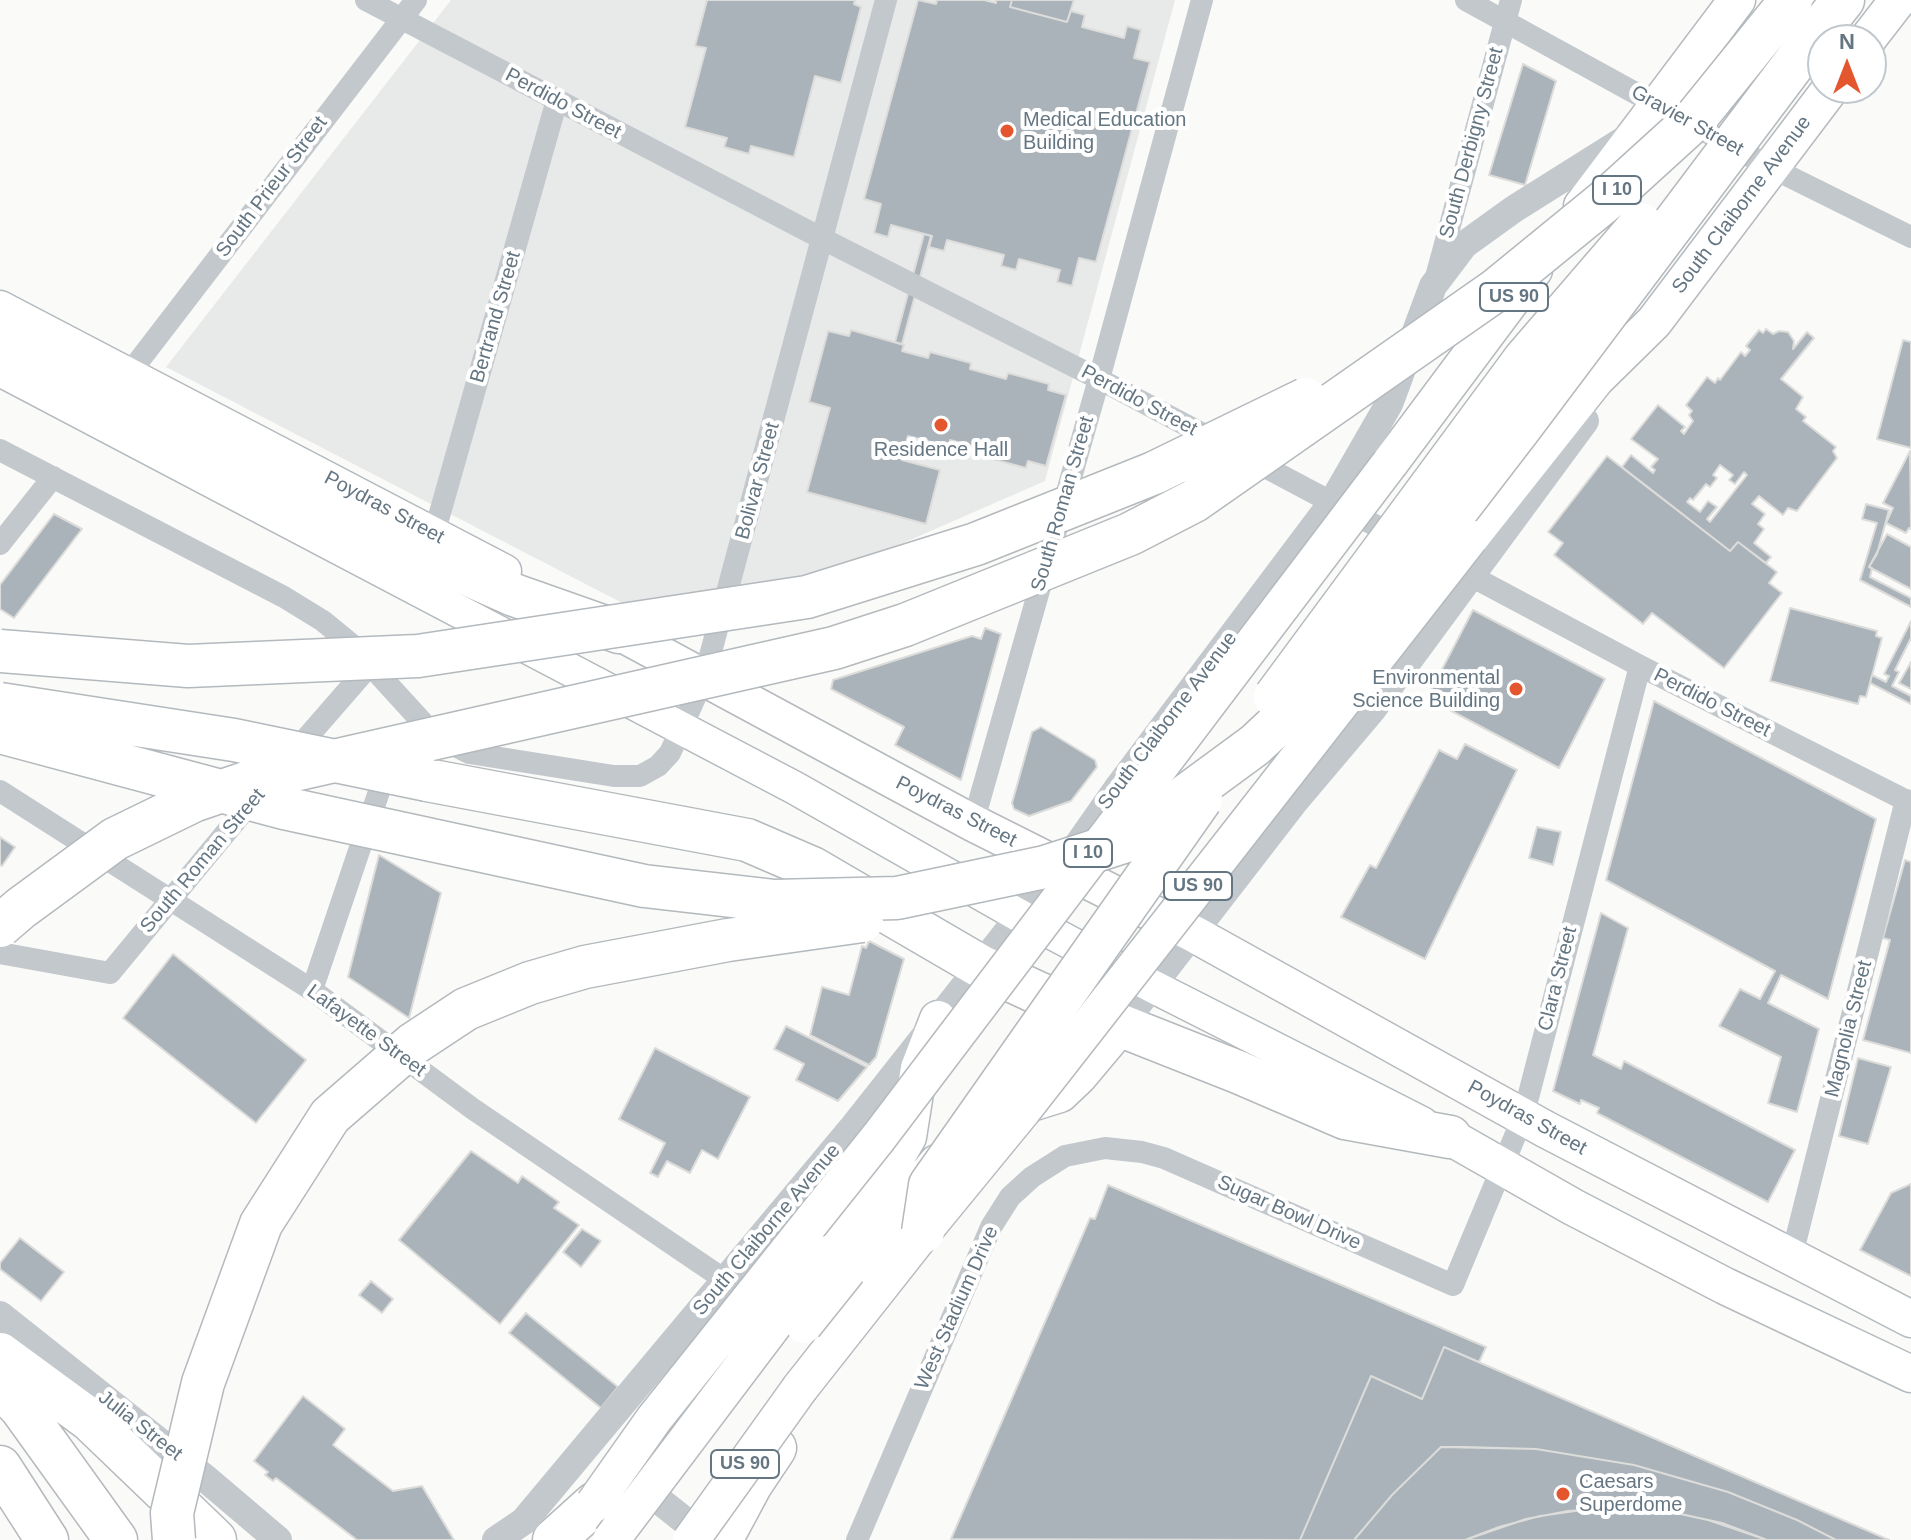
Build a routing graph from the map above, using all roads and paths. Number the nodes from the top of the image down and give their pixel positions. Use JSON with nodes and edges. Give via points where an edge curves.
{"nodes":[{"id":1,"x":366,"y":0,"type":"edge"},
{"id":2,"x":416,"y":0,"type":"edge"},
{"id":3,"x":886,"y":0,"type":"edge"},
{"id":4,"x":1202,"y":0,"type":"edge"},
{"id":5,"x":1466,"y":0,"type":"edge"},
{"id":6,"x":1737,"y":0,"type":"edge"},
{"id":7,"x":1791,"y":0,"type":"edge"},
{"id":8,"x":1898,"y":0,"type":"edge"},
{"id":9,"x":1508,"y":10,"type":"edge"},
{"id":10,"x":1832,"y":15,"type":"edge"},
{"id":11,"x":401,"y":18,"type":"junction"},
{"id":12,"x":1879,"y":24,"type":"edge"},
{"id":13,"x":557,"y":100,"type":"junction"},
{"id":14,"x":1819,"y":104,"type":"edge"},
{"id":15,"x":1647,"y":118,"type":"junction"},
{"id":16,"x":1770,"y":167,"type":"junction"},
{"id":17,"x":1911,"y":237,"type":"edge"},
{"id":18,"x":823,"y":239,"type":"junction"},
{"id":19,"x":1433,"y":286,"type":"junction"},
{"id":20,"x":0,"y":307,"type":"edge"},
{"id":21,"x":1654,"y":322,"type":"junction"},
{"id":22,"x":0,"y":336,"type":"edge"},
{"id":23,"x":1412,"y":348,"type":"junction"},
{"id":24,"x":0,"y":370,"type":"edge"},
{"id":25,"x":128,"y":375,"type":"junction"},
{"id":26,"x":1099,"y":379,"type":"junction"},
{"id":27,"x":0,"y":450,"type":"edge"},
{"id":28,"x":53,"y":477,"type":"junction"},
{"id":29,"x":1332,"y":503,"type":"junction"},
{"id":30,"x":434,"y":534,"type":"junction"},
{"id":31,"x":0,"y":544,"type":"edge"},
{"id":32,"x":1470,"y":576,"type":"junction"},
{"id":33,"x":621,"y":633,"type":"junction"},
{"id":34,"x":0,"y":651,"type":"edge"},
{"id":35,"x":370,"y":665,"type":"junction"},
{"id":36,"x":1640,"y":666,"type":"junction"},
{"id":37,"x":704,"y":678,"type":"junction"},
{"id":38,"x":0,"y":704,"type":"edge"},
{"id":39,"x":408,"y":707,"type":"junction"},
{"id":40,"x":683,"y":728,"type":"junction"},
{"id":41,"x":0,"y":732,"type":"edge"},
{"id":42,"x":0,"y":791,"type":"edge"},
{"id":43,"x":1908,"y":802,"type":"edge"},
{"id":44,"x":973,"y":823,"type":"junction"},
{"id":45,"x":1054,"y":867,"type":"junction"},
{"id":46,"x":172,"y":899,"type":"junction"},
{"id":47,"x":1020,"y":916,"type":"junction"},
{"id":48,"x":0,"y":926,"type":"edge"},
{"id":49,"x":1194,"y":934,"type":"junction"},
{"id":50,"x":0,"y":953,"type":"edge"},
{"id":51,"x":980,"y":966,"type":"junction"},
{"id":52,"x":1152,"y":986,"type":"junction"},
{"id":53,"x":312,"y":990,"type":"junction"},
{"id":54,"x":938,"y":1019,"type":"junction"},
{"id":55,"x":1121,"y":1026,"type":"junction"},
{"id":56,"x":1523,"y":1117,"type":"junction"},
{"id":57,"x":1450,"y":1137,"type":"junction"},
{"id":58,"x":1123,"y":1149,"type":"joint"},
{"id":59,"x":1503,"y":1167,"type":"junction"},
{"id":60,"x":923,"y":1232,"type":"junction"},
{"id":61,"x":1791,"y":1259,"type":"junction"},
{"id":62,"x":838,"y":1262,"type":"junction"},
{"id":63,"x":725,"y":1280,"type":"junction"},
{"id":64,"x":1453,"y":1285,"type":"joint"},
{"id":65,"x":0,"y":1315,"type":"edge"},
{"id":66,"x":1911,"y":1319,"type":"edge"},
{"id":67,"x":0,"y":1354,"type":"edge"},
{"id":68,"x":1911,"y":1374,"type":"edge"},
{"id":69,"x":800,"y":1388,"type":"junction"},
{"id":70,"x":11,"y":1397,"type":"edge"},
{"id":71,"x":588,"y":1444,"type":"junction"},
{"id":72,"x":0,"y":1467,"type":"edge"},
{"id":73,"x":143,"y":1471,"type":"junction"},
{"id":74,"x":603,"y":1522,"type":"edge"},
{"id":75,"x":47,"y":1540,"type":"edge"},
{"id":76,"x":116,"y":1540,"type":"edge"},
{"id":77,"x":174,"y":1540,"type":"edge"},
{"id":78,"x":215,"y":1540,"type":"edge"},
{"id":79,"x":238,"y":1540,"type":"edge"},
{"id":80,"x":278,"y":1540,"type":"edge"},
{"id":81,"x":496,"y":1540,"type":"edge"},
{"id":82,"x":554,"y":1540,"type":"edge"},
{"id":83,"x":572,"y":1540,"type":"edge"},
{"id":84,"x":641,"y":1540,"type":"edge"},
{"id":85,"x":691,"y":1540,"type":"edge"},
{"id":86,"x":709,"y":1540,"type":"edge"},
{"id":87,"x":721,"y":1540,"type":"edge"},
{"id":88,"x":857,"y":1540,"type":"edge"}],
"edges":[{"from":1,"to":11,"type":"street","name":"Perdido Street"},
{"from":2,"to":11,"type":"street","name":"South Prieur Street"},
{"from":3,"to":18,"type":"street","name":"Bolivar Street"},
{"from":4,"to":26,"type":"street","name":"South Roman Street"},
{"from":5,"to":9,"type":"street","name":"Gravier Street"},
{"from":6,"to":15,"type":"main road","name":"South Claiborne Avenue","number":"US 90"},
{"from":7,"to":23,"type":"highway","number":"I 10","bridge":true,"via":[[1694,120],[1508,280]]},
{"from":8,"to":12,"type":"main road"},
{"from":9,"to":15,"type":"street","name":"Gravier Street"},
{"from":9,"to":19,"type":"street","name":"South Derbigny Street"},
{"from":10,"to":45,"type":"highway","number":"I 10","bridge":true,"via":[[1316,688],[1255,745],[1123,842]]},
{"from":10,"to":60,"type":"highway","bridge":true,"via":[[1524,360],[1166,847],[930,1185]]},
{"from":11,"to":13,"type":"street","name":"Perdido Street"},
{"from":11,"to":25,"type":"street","name":"South Prieur Street"},
{"from":13,"to":18,"type":"street","name":"Perdido Street"},
{"from":13,"to":30,"type":"street","name":"Bertrand Street"},
{"from":14,"to":16,"type":"main road","name":"South Claiborne Avenue","number":"US 90"},
{"from":15,"to":16,"type":"street","name":"Gravier Street"},
{"from":15,"to":19,"type":"street","name":"South Claiborne Avenue","via":[[1464,245]]},
{"from":15,"to":74,"type":"main road","name":"South Claiborne Avenue","number":"US 90","bridge":true,"via":[[889,1124],[654,1419]]},
{"from":16,"to":17,"type":"street","name":"Gravier Street"},
{"from":16,"to":21,"type":"main road","name":"South Claiborne Avenue","number":"US 90"},
{"from":18,"to":26,"type":"street","name":"Perdido Street"},
{"from":18,"to":37,"type":"street","name":"Bolivar Street"},
{"from":19,"to":29,"type":"street","name":"South Claiborne Avenue","via":[[1389,404]]},
{"from":20,"to":25,"type":"main road","name":"Poydras Street"},
{"from":21,"to":32,"type":"street","name":"South Claiborne Avenue"},
{"from":21,"to":60,"type":"main road","name":"South Claiborne Avenue","number":"US 90","bridge":true,"via":[[1596,379]]},
{"from":22,"to":33,"type":"highway","via":[[431,558]]},
{"from":23,"to":34,"type":"highway","number":"I 10","bridge":true,"via":[[1154,473],[976,544],[807,597],[418,656],[188,666]]},
{"from":23,"to":48,"type":"highway","bridge":true,"via":[[1194,501],[1130,534],[905,625],[834,648],[263,777],[193,801],[115,839]]},
{"from":24,"to":40,"type":"main road"},
{"from":25,"to":30,"type":"main road","name":"Poydras Street"},
{"from":26,"to":29,"type":"street","name":"Perdido Street"},
{"from":26,"to":44,"type":"street","name":"South Roman Street"},
{"from":27,"to":28,"type":"street"},
{"from":28,"to":31,"type":"street"},
{"from":28,"to":35,"type":"street","via":[[284,597],[342,636]]},
{"from":29,"to":32,"type":"street","name":"Perdido Street"},
{"from":29,"to":45,"type":"street","name":"South Claiborne Avenue"},
{"from":30,"to":33,"type":"main road","name":"Poydras Street"},
{"from":32,"to":36,"type":"street","name":"Perdido Street"},
{"from":32,"to":49,"type":"street","name":"South Claiborne Avenue","via":[[1372,710]]},
{"from":33,"to":37,"type":"main road","name":"Poydras Street"},
{"from":35,"to":39,"type":"street"},
{"from":35,"to":46,"type":"street","name":"South Roman Street"},
{"from":36,"to":43,"type":"street","name":"Perdido Street"},
{"from":36,"to":56,"type":"street","name":"Clara Street"},
{"from":37,"to":40,"type":"street","name":"Bolivar Street"},
{"from":37,"to":44,"type":"main road","name":"Poydras Street"},
{"from":38,"to":51,"type":"highway","bridge":true,"via":[[234,740],[747,840],[812,868]]},
{"from":39,"to":40,"type":"street","name":"Bolivar Street","via":[[435,736],[469,753],[614,776],[640,776],[658,766]]},
{"from":39,"to":53,"type":"street"},
{"from":40,"to":47,"type":"main road"},
{"from":41,"to":45,"type":"highway","number":"I 10","bridge":true,"via":[[284,808],[644,886],[775,901],[897,898]]},
{"from":42,"to":46,"type":"street","name":"Lafayette Street"},
{"from":43,"to":61,"type":"street","name":"Magnolia Street"},
{"from":44,"to":45,"type":"main road","name":"Poydras Street"},
{"from":45,"to":47,"type":"street","name":"South Claiborne Avenue"},
{"from":45,"to":49,"type":"main road","name":"Poydras Street"},
{"from":45,"to":77,"type":"highway","bridge":true,"via":[[979,900],[585,967],[466,1009],[413,1044],[330,1116],[261,1224],[203,1383],[172,1513]]},
{"from":46,"to":50,"type":"street","name":"South Roman Street","via":[[110,973]]},
{"from":46,"to":53,"type":"street","name":"Lafayette Street"},
{"from":47,"to":51,"type":"street","name":"South Claiborne Avenue"},
{"from":47,"to":52,"type":"main road"},
{"from":49,"to":52,"type":"street","name":"South Claiborne Avenue"},
{"from":49,"to":56,"type":"main road","name":"Poydras Street"},
{"from":51,"to":54,"type":"street","name":"South Claiborne Avenue"},
{"from":51,"to":55,"type":"highway"},
{"from":52,"to":55,"type":"street","name":"South Claiborne Avenue"},
{"from":52,"to":57,"type":"main road"},
{"from":53,"to":63,"type":"street","name":"Lafayette Street","via":[[473,1109]]},
{"from":54,"to":62,"type":"main road","via":[[919,1068],[908,1137]]},
{"from":54,"to":63,"type":"street","name":"South Claiborne Avenue"},
{"from":55,"to":57,"type":"highway","via":[[1345,1118]]},
{"from":55,"to":62,"type":"main road","via":[[1060,1094],[995,1107],[974,1118]]},
{"from":56,"to":59,"type":"street","name":"Clara Street"},
{"from":56,"to":61,"type":"main road","name":"Poydras Street"},
{"from":57,"to":59,"type":"main road"},
{"from":58,"to":64,"type":"street","name":"Sugar Bowl Drive","via":[[1164,1158]]},
{"from":58,"to":88,"type":"street","name":"West Stadium Drive","via":[[1065,1156],[1010,1197],[991,1227]]},
{"from":59,"to":64,"type":"street","name":"Clara Street"},
{"from":59,"to":68,"type":"main road","via":[[1725,1286]]},
{"from":60,"to":69,"type":"main road","name":"South Claiborne Avenue","number":"US 90"},
{"from":61,"to":66,"type":"main road","name":"Poydras Street"},
{"from":62,"to":74,"type":"main road","bridge":true},
{"from":62,"to":84,"type":"main road","bridge":true,"via":[[770,1366]]},
{"from":63,"to":71,"type":"street","name":"South Claiborne Avenue"},
{"from":65,"to":80,"type":"street","name":"Julia Street"},
{"from":67,"to":73,"type":"highway","via":[[90,1420]]},
{"from":69,"to":85,"type":"main road","name":"South Claiborne Avenue","number":"US 90","bridge":true},
{"from":69,"to":87,"type":"highway","via":[[789,1425]]},
{"from":70,"to":76,"type":"highway"},
{"from":71,"to":81,"type":"street","name":"South Claiborne Avenue","via":[[524,1521]]},
{"from":71,"to":86,"type":"street"},
{"from":72,"to":75,"type":"highway"},
{"from":73,"to":78,"type":"highway"},
{"from":73,"to":79,"type":"highway"},
{"from":74,"to":82,"type":"highway"},
{"from":74,"to":83,"type":"main road","name":"South Claiborne Avenue","number":"US 90"}]}
